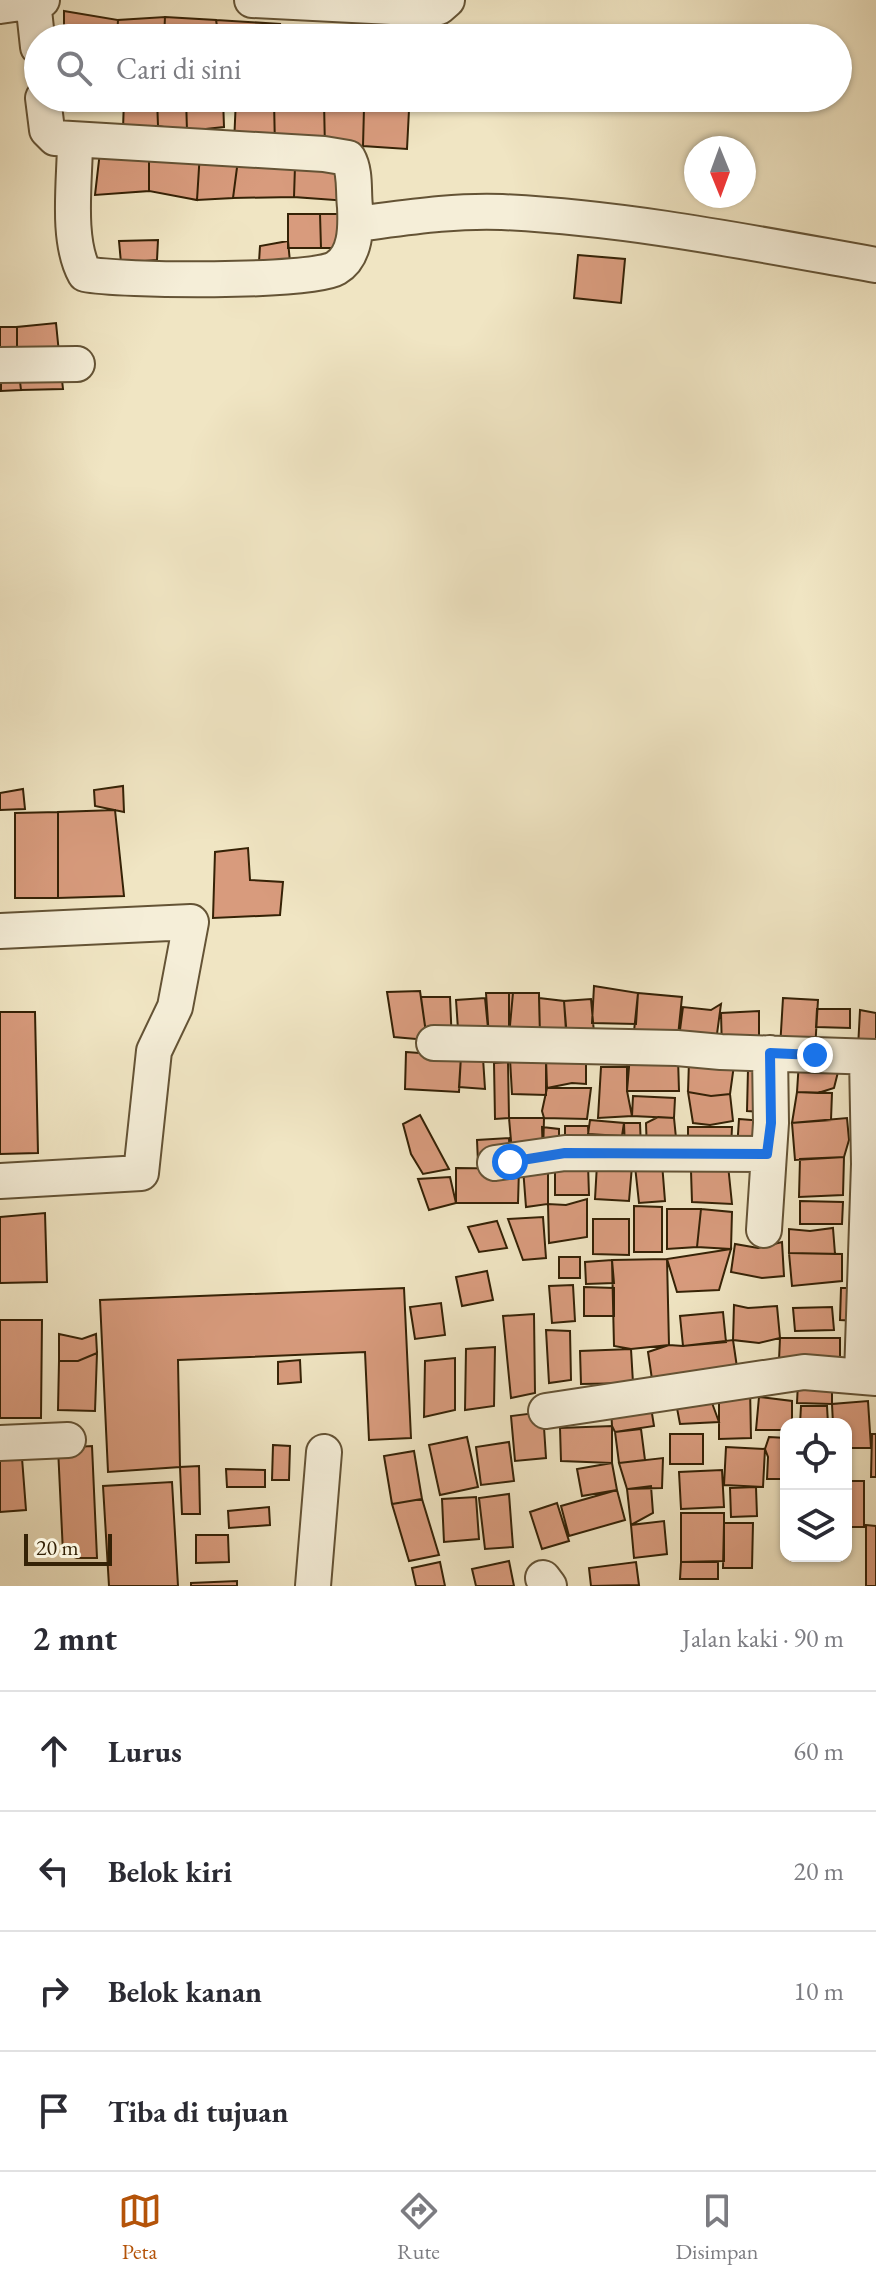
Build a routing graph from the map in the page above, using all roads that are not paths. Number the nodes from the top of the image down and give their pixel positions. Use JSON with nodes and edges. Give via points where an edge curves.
{"nodes":[{"id":1,"x":252,"y":0,"type":"edge"},
{"id":2,"x":447,"y":0,"type":"edge"},
{"id":3,"x":16,"y":3,"type":"edge"},
{"id":4,"x":26,"y":24,"type":"edge"},
{"id":5,"x":45,"y":112,"type":"edge"},
{"id":6,"x":75,"y":141,"type":"junction"},
{"id":7,"x":356,"y":224,"type":"junction"},
{"id":8,"x":876,"y":265,"type":"edge"},
{"id":9,"x":77,"y":364,"type":"dead end"},
{"id":10,"x":0,"y":365,"type":"edge"},
{"id":11,"x":0,"y":931,"type":"edge"},
{"id":12,"x":434,"y":1043,"type":"dead end"},
{"id":13,"x":770,"y":1053,"type":"junction"},
{"id":14,"x":872,"y":1057,"type":"edge"},
{"id":15,"x":767,"y":1154,"type":"junction"},
{"id":16,"x":495,"y":1163,"type":"dead end"},
{"id":17,"x":0,"y":1181,"type":"edge"},
{"id":18,"x":764,"y":1230,"type":"dead end"},
{"id":19,"x":869,"y":1377,"type":"edge"},
{"id":20,"x":546,"y":1411,"type":"dead end"},
{"id":21,"x":68,"y":1440,"type":"dead end"},
{"id":22,"x":0,"y":1443,"type":"edge"},
{"id":23,"x":324,"y":1452,"type":"dead end"},
{"id":24,"x":313,"y":1586,"type":"edge"}],
"edges":[{"from":1,"to":2,"type":"street","via":[[431,9]]},
{"from":3,"to":4,"type":"street"},
{"from":5,"to":6,"type":"street","via":[[47,130],[55,138]]},
{"from":6,"to":7,"type":"street","via":[[343,156],[351,164]]},
{"from":6,"to":7,"type":"street","via":[[75,231],[85,274],[130,279],[305,276],[335,269],[349,257]]},
{"from":7,"to":8,"type":"street","via":[[501,212],[673,229]]},
{"from":9,"to":10,"type":"street"},
{"from":11,"to":17,"type":"street","via":[[191,922],[175,1007],[154,1051],[141,1173]]},
{"from":12,"to":13,"type":"street"},
{"from":13,"to":14,"type":"street"},
{"from":13,"to":15,"type":"street"},
{"from":14,"to":19,"type":"street"},
{"from":15,"to":16,"type":"street","via":[[565,1153]]},
{"from":15,"to":18,"type":"street"},
{"from":19,"to":20,"type":"street","via":[[768,1375]]},
{"from":21,"to":22,"type":"street"},
{"from":23,"to":24,"type":"street"}]}
